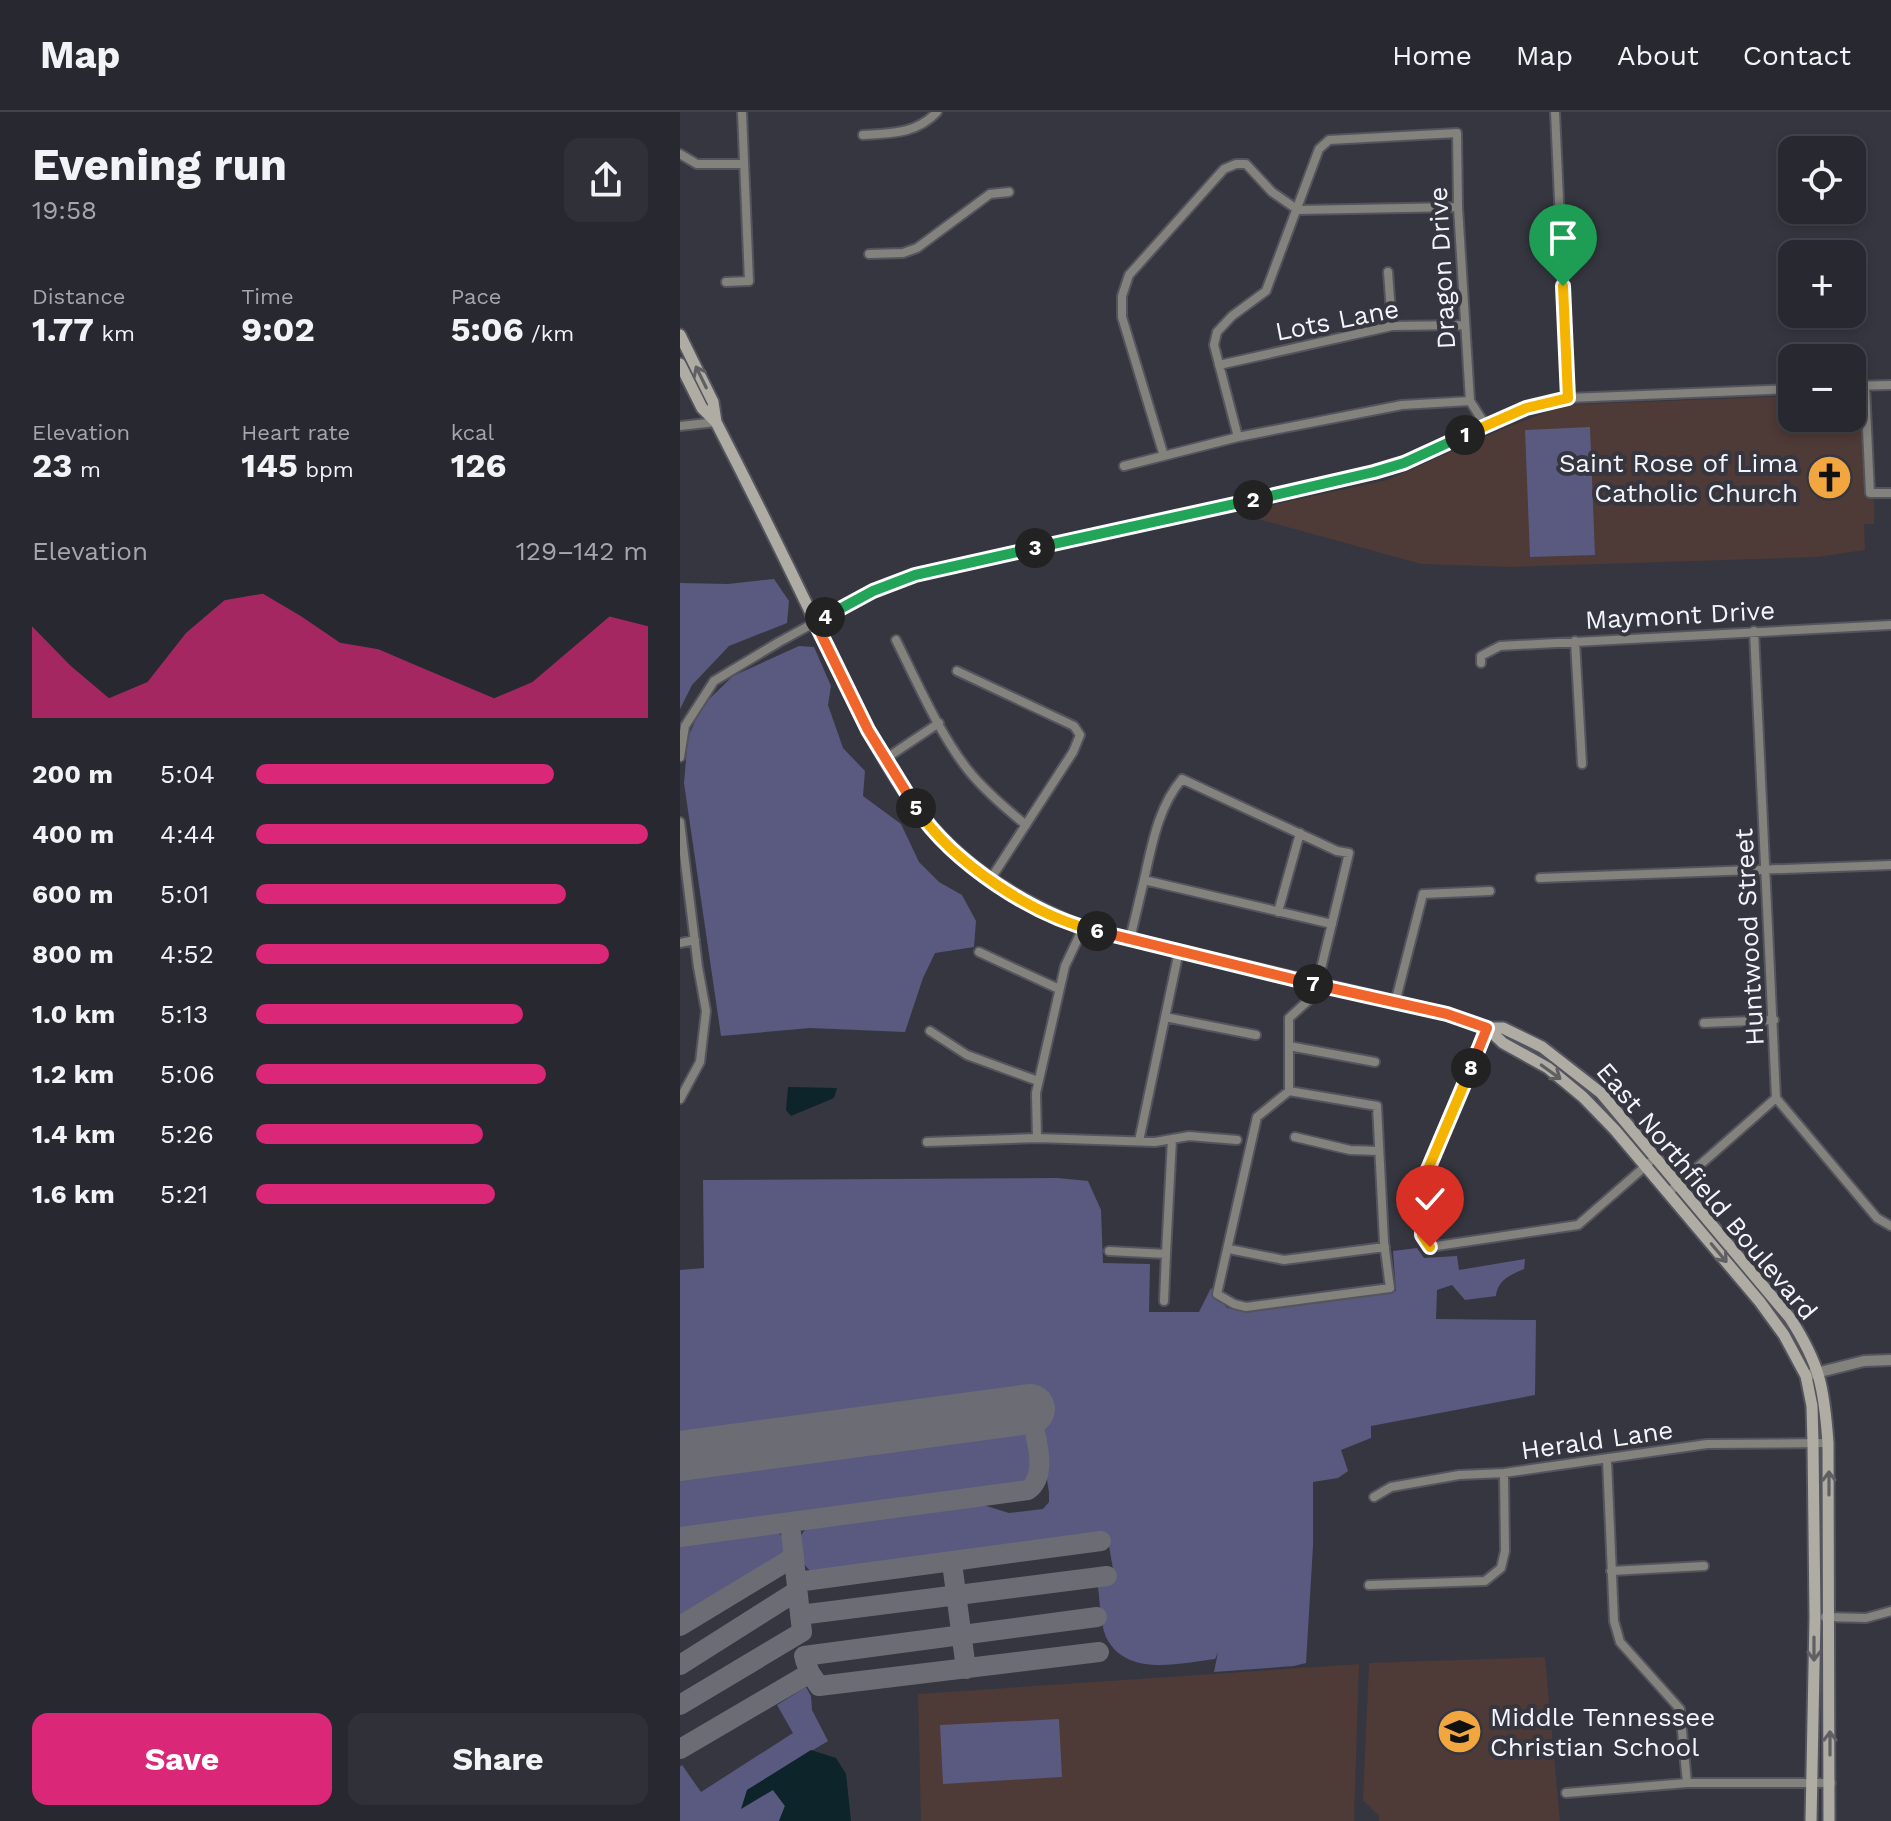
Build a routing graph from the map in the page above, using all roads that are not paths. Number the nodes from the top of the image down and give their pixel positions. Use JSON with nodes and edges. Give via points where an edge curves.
{"nodes":[{"id":1,"x":742,"y":112,"type":"edge"},
{"id":2,"x":937,"y":112,"type":"edge"},
{"id":3,"x":1555,"y":112,"type":"edge"},
{"id":4,"x":863,"y":135,"type":"dead end"},
{"id":5,"x":680,"y":154,"type":"edge"},
{"id":6,"x":744,"y":164,"type":"junction"},
{"id":7,"x":1009,"y":192,"type":"dead end"},
{"id":8,"x":1458,"y":207,"type":"junction"},
{"id":9,"x":1298,"y":210,"type":"junction"},
{"id":10,"x":869,"y":254,"type":"dead end"},
{"id":11,"x":1388,"y":272,"type":"dead end"},
{"id":12,"x":726,"y":282,"type":"dead end"},
{"id":13,"x":1464,"y":325,"type":"junction"},
{"id":14,"x":1392,"y":326,"type":"junction"},
{"id":15,"x":680,"y":335,"type":"edge"},
{"id":16,"x":680,"y":364,"type":"edge"},
{"id":17,"x":1219,"y":365,"type":"junction"},
{"id":18,"x":1891,"y":385,"type":"edge"},
{"id":19,"x":1866,"y":386,"type":"edge"},
{"id":20,"x":1778,"y":390,"type":"edge"},
{"id":21,"x":1568,"y":398,"type":"junction"},
{"id":22,"x":1470,"y":401,"type":"junction"},
{"id":23,"x":1866,"y":407,"type":"edge"},
{"id":24,"x":716,"y":422,"type":"junction"},
{"id":25,"x":680,"y":426,"type":"edge"},
{"id":26,"x":1486,"y":426,"type":"junction"},
{"id":27,"x":1238,"y":437,"type":"junction"},
{"id":28,"x":1164,"y":456,"type":"junction"},
{"id":29,"x":1124,"y":466,"type":"dead end"},
{"id":30,"x":1891,"y":493,"type":"edge"},
{"id":31,"x":815,"y":622,"type":"junction"},
{"id":32,"x":1891,"y":625,"type":"edge"},
{"id":33,"x":1754,"y":631,"type":"junction"},
{"id":34,"x":896,"y":640,"type":"dead end"},
{"id":35,"x":1575,"y":641,"type":"junction"},
{"id":36,"x":1481,"y":663,"type":"dead end"},
{"id":37,"x":957,"y":671,"type":"dead end"},
{"id":38,"x":939,"y":723,"type":"junction"},
{"id":39,"x":680,"y":757,"type":"edge"},
{"id":40,"x":885,"y":759,"type":"junction"},
{"id":41,"x":1582,"y":764,"type":"dead end"},
{"id":42,"x":680,"y":822,"type":"edge"},
{"id":43,"x":1026,"y":825,"type":"junction"},
{"id":44,"x":1300,"y":833,"type":"junction"},
{"id":45,"x":1891,"y":865,"type":"edge"},
{"id":46,"x":1767,"y":870,"type":"junction"},
{"id":47,"x":1540,"y":878,"type":"dead end"},
{"id":48,"x":990,"y":880,"type":"junction"},
{"id":49,"x":1144,"y":880,"type":"junction"},
{"id":50,"x":1490,"y":891,"type":"dead end"},
{"id":51,"x":1278,"y":912,"type":"junction"},
{"id":52,"x":1332,"y":924,"type":"junction"},
{"id":53,"x":1083,"y":928,"type":"junction"},
{"id":54,"x":1130,"y":939,"type":"junction"},
{"id":55,"x":695,"y":940,"type":"junction"},
{"id":56,"x":680,"y":943,"type":"edge"},
{"id":57,"x":1179,"y":951,"type":"junction"},
{"id":58,"x":979,"y":952,"type":"dead end"},
{"id":59,"x":1317,"y":985,"type":"junction"},
{"id":60,"x":1059,"y":989,"type":"junction"},
{"id":61,"x":1395,"y":1003,"type":"junction"},
{"id":62,"x":1165,"y":1017,"type":"junction"},
{"id":63,"x":1774,"y":1020,"type":"junction"},
{"id":64,"x":1704,"y":1023,"type":"dead end"},
{"id":65,"x":1487,"y":1028,"type":"junction"},
{"id":66,"x":930,"y":1031,"type":"dead end"},
{"id":67,"x":1256,"y":1035,"type":"dead end"},
{"id":68,"x":1289,"y":1046,"type":"junction"},
{"id":69,"x":1375,"y":1062,"type":"dead end"},
{"id":70,"x":1038,"y":1081,"type":"junction"},
{"id":71,"x":1289,"y":1091,"type":"junction"},
{"id":72,"x":1776,"y":1098,"type":"junction"},
{"id":73,"x":680,"y":1099,"type":"edge"},
{"id":74,"x":1295,"y":1137,"type":"dead end"},
{"id":75,"x":1037,"y":1138,"type":"junction"},
{"id":76,"x":1172,"y":1139,"type":"junction"},
{"id":77,"x":1237,"y":1140,"type":"dead end"},
{"id":78,"x":1139,"y":1141,"type":"junction"},
{"id":79,"x":927,"y":1142,"type":"dead end"},
{"id":80,"x":1379,"y":1151,"type":"junction"},
{"id":81,"x":1655,"y":1157,"type":"junction"},
{"id":82,"x":1645,"y":1167,"type":"junction"},
{"id":83,"x":1678,"y":1184,"type":"junction"},
{"id":84,"x":1668,"y":1193,"type":"junction"},
{"id":85,"x":1891,"y":1226,"type":"edge"},
{"id":86,"x":1385,"y":1247,"type":"junction"},
{"id":87,"x":1229,"y":1249,"type":"junction"},
{"id":88,"x":1109,"y":1251,"type":"dead end"},
{"id":89,"x":1166,"y":1254,"type":"junction"},
{"id":90,"x":1164,"y":1301,"type":"dead end"},
{"id":91,"x":1891,"y":1360,"type":"edge"},
{"id":92,"x":1820,"y":1372,"type":"junction"},
{"id":93,"x":1806,"y":1376,"type":"junction"},
{"id":94,"x":1813,"y":1443,"type":"junction"},
{"id":95,"x":1828,"y":1443,"type":"junction"},
{"id":96,"x":1607,"y":1460,"type":"junction"},
{"id":97,"x":1504,"y":1473,"type":"junction"},
{"id":98,"x":1374,"y":1497,"type":"dead end"},
{"id":99,"x":1704,"y":1566,"type":"dead end"},
{"id":100,"x":1611,"y":1571,"type":"junction"},
{"id":101,"x":1369,"y":1585,"type":"dead end"},
{"id":102,"x":1891,"y":1611,"type":"edge"},
{"id":103,"x":1815,"y":1617,"type":"junction"},
{"id":104,"x":1829,"y":1617,"type":"junction"},
{"id":105,"x":1687,"y":1783,"type":"junction"},
{"id":106,"x":1813,"y":1783,"type":"junction"},
{"id":107,"x":1831,"y":1783,"type":"junction"},
{"id":108,"x":1566,"y":1793,"type":"dead end"},
{"id":109,"x":1811,"y":1821,"type":"edge"},
{"id":110,"x":1829,"y":1821,"type":"edge"}],
"edges":[{"from":1,"to":6,"type":"street"},
{"from":2,"to":4,"type":"street","via":[[906,132]]},
{"from":3,"to":21,"type":"street"},
{"from":5,"to":6,"type":"street","via":[[697,164]]},
{"from":6,"to":12,"type":"street","via":[[749,281]]},
{"from":7,"to":10,"type":"street","via":[[990,194],[917,248]]},
{"from":8,"to":9,"type":"street"},
{"from":8,"to":9,"type":"street","name":"Dragon Drive","via":[[1457,133],[1329,140],[1319,149]]},
{"from":8,"to":13,"type":"street","name":"Dragon Drive"},
{"from":9,"to":17,"type":"street","via":[[1266,291],[1217,332]]},
{"from":9,"to":28,"type":"street","via":[[1246,164],[1236,164],[1224,169],[1129,275],[1122,317]]},
{"from":11,"to":14,"type":"street"},
{"from":13,"to":14,"type":"street","name":"Lots Lane"},
{"from":13,"to":22,"type":"street","name":"Dragon Drive"},
{"from":14,"to":17,"type":"street","name":"Lots Lane"},
{"from":24,"to":15,"type":"main road","name":"East Northfield Boulevard","one_way":true,"via":[[713,402]]},
{"from":16,"to":24,"type":"main road","name":"East Northfield Boulevard","via":[[702,408]]},
{"from":17,"to":27,"type":"street"},
{"from":18,"to":19,"type":"street"},
{"from":20,"to":21,"type":"street"},
{"from":21,"to":26,"type":"street","via":[[1526,408]]},
{"from":22,"to":26,"type":"street"},
{"from":22,"to":27,"type":"street","via":[[1402,405]]},
{"from":23,"to":30,"type":"street","via":[[1870,493]]},
{"from":24,"to":25,"type":"street"},
{"from":24,"to":31,"type":"main road","name":"East Northfield Boulevard"},
{"from":26,"to":31,"type":"street","via":[[1374,472],[915,575]]},
{"from":27,"to":28,"type":"street"},
{"from":28,"to":29,"type":"street"},
{"from":31,"to":39,"type":"street","via":[[714,681],[685,726]]},
{"from":31,"to":40,"type":"main road","name":"East Northfield Boulevard"},
{"from":32,"to":33,"type":"street","name":"Maymont Drive"},
{"from":33,"to":35,"type":"street","name":"Maymont Drive"},
{"from":33,"to":46,"type":"street","name":"Huntwood Street"},
{"from":34,"to":38,"type":"street"},
{"from":35,"to":36,"type":"street","name":"Maymont Drive","via":[[1500,646],[1481,656]]},
{"from":35,"to":41,"type":"street"},
{"from":37,"to":43,"type":"street","via":[[1074,726],[1080,735]]},
{"from":38,"to":40,"type":"street"},
{"from":38,"to":43,"type":"street","via":[[966,768]]},
{"from":40,"to":48,"type":"main road","name":"East Northfield Boulevard","via":[[921,815]]},
{"from":42,"to":55,"type":"street"},
{"from":43,"to":48,"type":"street"},
{"from":44,"to":49,"type":"street","via":[[1182,779],[1158,820]]},
{"from":44,"to":51,"type":"street"},
{"from":44,"to":52,"type":"street","via":[[1349,853]]},
{"from":45,"to":46,"type":"street"},
{"from":46,"to":47,"type":"street"},
{"from":46,"to":63,"type":"street","name":"Huntwood Street"},
{"from":48,"to":53,"type":"main road","name":"East Northfield Boulevard"},
{"from":49,"to":51,"type":"street"},
{"from":49,"to":54,"type":"street"},
{"from":50,"to":61,"type":"street","via":[[1423,894]]},
{"from":51,"to":52,"type":"street"},
{"from":52,"to":59,"type":"street"},
{"from":53,"to":54,"type":"main road","name":"East Northfield Boulevard"},
{"from":53,"to":60,"type":"street"},
{"from":54,"to":57,"type":"main road","name":"East Northfield Boulevard"},
{"from":55,"to":56,"type":"street"},
{"from":55,"to":73,"type":"street","via":[[706,1011],[700,1062]]},
{"from":57,"to":59,"type":"main road","name":"East Northfield Boulevard"},
{"from":57,"to":62,"type":"street"},
{"from":58,"to":60,"type":"street"},
{"from":59,"to":61,"type":"main road","name":"East Northfield Boulevard"},
{"from":59,"to":68,"type":"street","via":[[1289,1018]]},
{"from":60,"to":70,"type":"street"},
{"from":61,"to":65,"type":"main road","name":"East Northfield Boulevard"},
{"from":62,"to":67,"type":"street"},
{"from":62,"to":78,"type":"street"},
{"from":63,"to":64,"type":"street"},
{"from":63,"to":72,"type":"street","name":"Huntwood Street"},
{"from":65,"to":81,"type":"main road","name":"East Northfield Boulevard","via":[[1503,1028],[1574,1069]]},
{"from":65,"to":82,"type":"main road","name":"East Northfield Boulevard","one_way":true,"via":[[1583,1097]]},
{"from":65,"to":82,"type":"street","via":[[1423,1181],[1422,1235],[1430,1247],[1578,1225]]},
{"from":66,"to":70,"type":"street","via":[[967,1055]]},
{"from":68,"to":69,"type":"street"},
{"from":68,"to":71,"type":"street"},
{"from":70,"to":75,"type":"street"},
{"from":71,"to":80,"type":"street","via":[[1377,1106]]},
{"from":71,"to":87,"type":"street","via":[[1257,1117]]},
{"from":72,"to":83,"type":"street"},
{"from":72,"to":85,"type":"street","via":[[1877,1218]]},
{"from":74,"to":80,"type":"street"},
{"from":75,"to":78,"type":"street"},
{"from":75,"to":79,"type":"street"},
{"from":76,"to":77,"type":"street"},
{"from":76,"to":78,"type":"street"},
{"from":76,"to":89,"type":"street"},
{"from":80,"to":86,"type":"street"},
{"from":81,"to":82,"type":"street"},
{"from":81,"to":83,"type":"main road","name":"East Northfield Boulevard"},
{"from":82,"to":84,"type":"main road","name":"East Northfield Boulevard"},
{"from":83,"to":84,"type":"street"},
{"from":83,"to":92,"type":"main road","name":"East Northfield Boulevard","via":[[1790,1318]]},
{"from":84,"to":93,"type":"main road","name":"East Northfield Boulevard","one_way":true,"via":[[1760,1302]]},
{"from":86,"to":87,"type":"street","via":[[1284,1260]]},
{"from":86,"to":87,"type":"street","via":[[1390,1288],[1246,1307],[1217,1294]]},
{"from":88,"to":89,"type":"street"},
{"from":89,"to":90,"type":"street"},
{"from":91,"to":92,"type":"street"},
{"from":92,"to":93,"type":"street"},
{"from":92,"to":95,"type":"main road","name":"East Northfield Boulevard"},
{"from":93,"to":94,"type":"main road","name":"East Northfield Boulevard"},
{"from":94,"to":95,"type":"street","name":"Herald Lane"},
{"from":94,"to":96,"type":"street","name":"Herald Lane","via":[[1707,1444]]},
{"from":94,"to":103,"type":"main road","name":"East Northfield Boulevard"},
{"from":104,"to":95,"type":"main road","name":"East Northfield Boulevard","one_way":true},
{"from":96,"to":97,"type":"street","name":"Herald Lane"},
{"from":96,"to":100,"type":"street"},
{"from":97,"to":98,"type":"street","name":"Herald Lane","via":[[1391,1487]]},
{"from":97,"to":101,"type":"street","via":[[1501,1568],[1485,1581]]},
{"from":99,"to":100,"type":"street"},
{"from":100,"to":105,"type":"street","via":[[1620,1642],[1680,1709]]},
{"from":102,"to":104,"type":"street","via":[[1866,1618]]},
{"from":103,"to":104,"type":"street"},
{"from":103,"to":106,"type":"main road","name":"East Northfield Boulevard","one_way":true},
{"from":107,"to":104,"type":"main road","name":"East Northfield Boulevard","one_way":true},
{"from":105,"to":106,"type":"street"},
{"from":105,"to":108,"type":"street"},
{"from":106,"to":107,"type":"street"},
{"from":106,"to":109,"type":"main road","name":"East Northfield Boulevard"},
{"from":107,"to":110,"type":"main road","name":"East Northfield Boulevard"}]}
